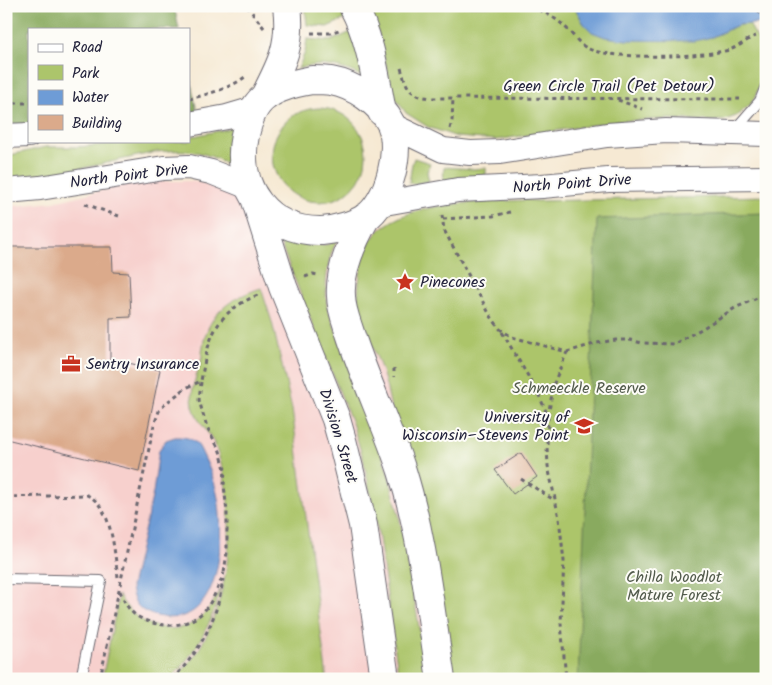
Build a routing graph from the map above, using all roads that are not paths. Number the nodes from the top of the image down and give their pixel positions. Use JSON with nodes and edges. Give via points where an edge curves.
{"nodes":[{"id":1,"x":287,"y":6,"type":"edge"},
{"id":2,"x":761,"y":6,"type":"edge"},
{"id":3,"x":766,"y":13,"type":"edge"},
{"id":4,"x":349,"y":17,"type":"edge"},
{"id":5,"x":766,"y":86,"type":"edge"},
{"id":6,"x":260,"y":102,"type":"junction"},
{"id":7,"x":387,"y":118,"type":"junction"},
{"id":8,"x":190,"y":124,"type":"edge"},
{"id":9,"x":732,"y":133,"type":"junction"},
{"id":10,"x":766,"y":134,"type":"edge"},
{"id":11,"x":28,"y":135,"type":"edge"},
{"id":12,"x":6,"y":136,"type":"edge"},
{"id":13,"x":766,"y":178,"type":"edge"},
{"id":14,"x":6,"y":191,"type":"edge"},
{"id":15,"x":252,"y":194,"type":"junction"},
{"id":16,"x":372,"y":210,"type":"junction"},
{"id":17,"x":6,"y":579,"type":"edge"},
{"id":18,"x":81,"y":679,"type":"edge"},
{"id":19,"x":385,"y":679,"type":"edge"},
{"id":20,"x":441,"y":679,"type":"edge"}],
"edges":[{"from":1,"to":6,"type":"main road","via":[[286,50]]},
{"from":2,"to":3,"type":"lane"},
{"from":4,"to":7,"type":"main road","via":[[360,20]]},
{"from":5,"to":9,"type":"lane","via":[[760,101]]},
{"from":6,"to":7,"type":"main road","via":[[293,84],[331,81],[364,95]]},
{"from":6,"to":8,"type":"street","via":[[227,117]]},
{"from":6,"to":15,"type":"main road","via":[[248,122],[244,140],[243,160]]},
{"from":7,"to":9,"type":"street","via":[[443,150],[470,153],[656,132]]},
{"from":7,"to":16,"type":"main road","via":[[395,157],[389,184]]},
{"from":9,"to":10,"type":"street"},
{"from":11,"to":12,"type":"street"},
{"from":13,"to":16,"type":"street","name":"North Point Drive","via":[[608,180],[458,190]]},
{"from":14,"to":15,"type":"street","name":"North Point Drive","via":[[189,167],[212,172]]},
{"from":15,"to":16,"type":"main road","via":[[271,216],[305,229],[340,228]]},
{"from":15,"to":19,"type":"main road","name":"Division Street","via":[[283,287],[343,444],[363,525]]},
{"from":16,"to":20,"type":"main road","via":[[353,240],[342,278],[341,296],[356,350],[410,499],[423,557]]},
{"from":17,"to":18,"type":"lane","via":[[101,582]]}]}
